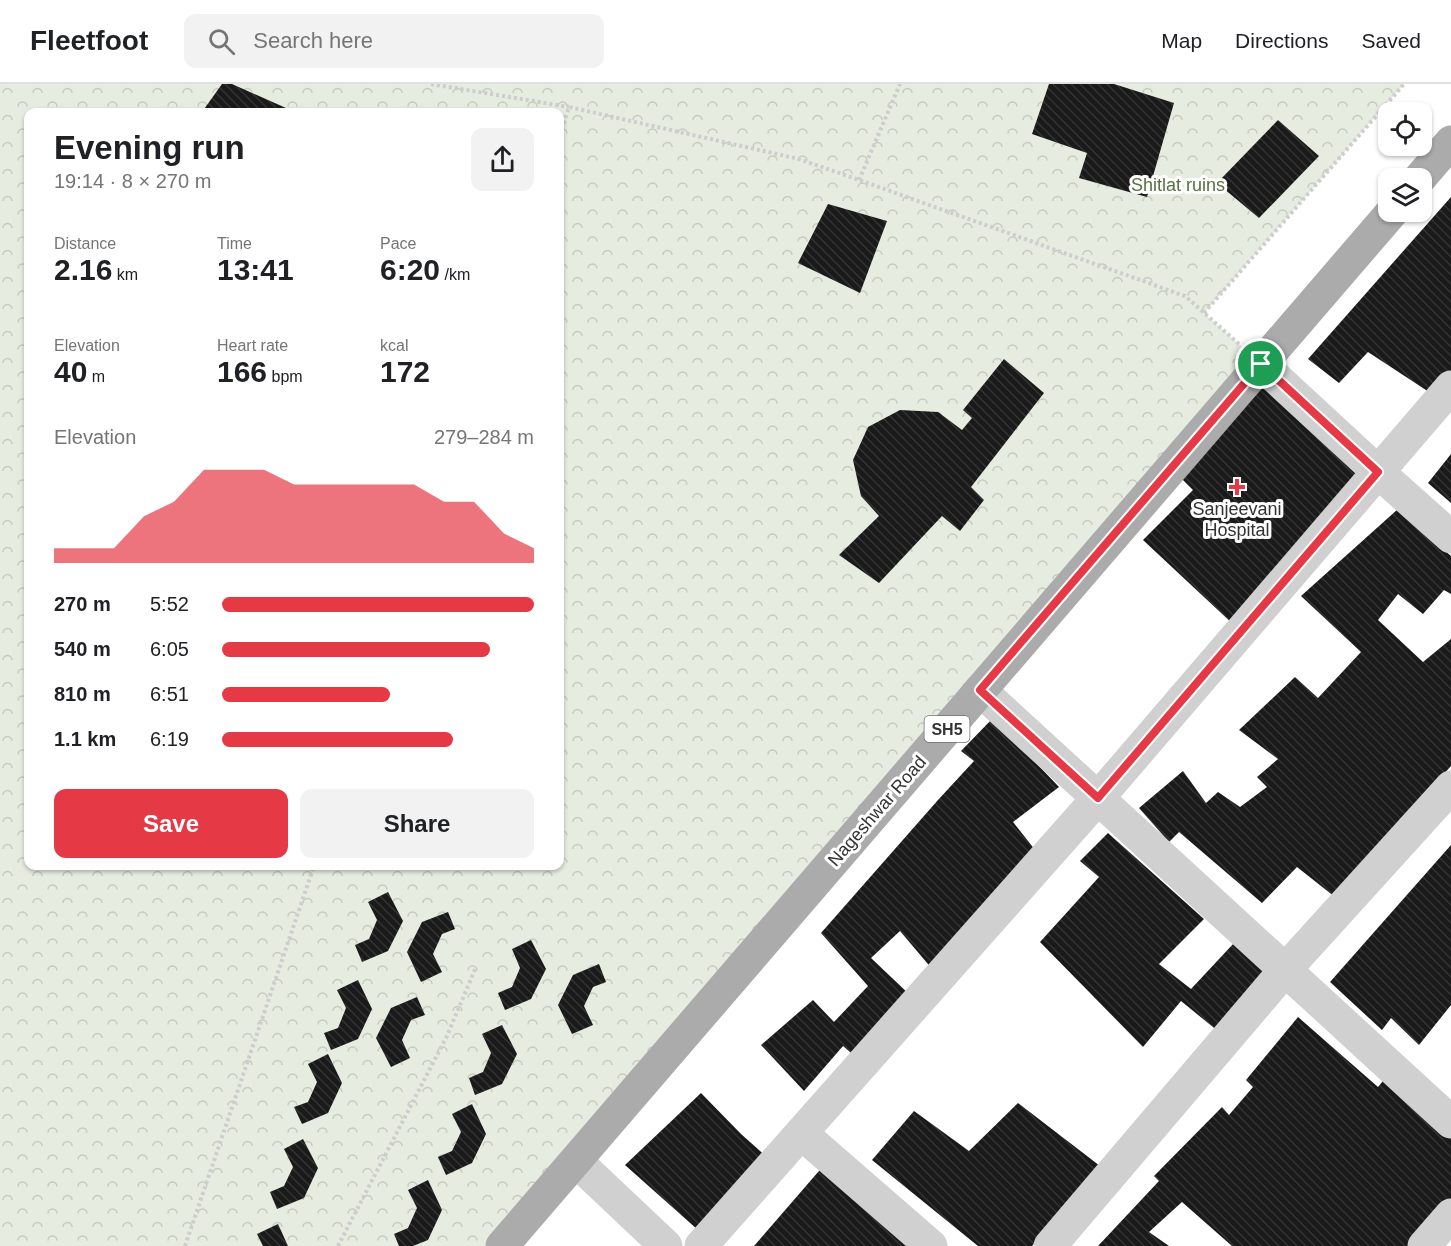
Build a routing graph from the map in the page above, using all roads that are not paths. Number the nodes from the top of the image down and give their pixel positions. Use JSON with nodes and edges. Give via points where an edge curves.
{"nodes":[{"id":1,"x":1451,"y":142,"type":"edge"},
{"id":2,"x":1429,"y":168,"type":"edge"},
{"id":3,"x":1383,"y":222,"type":"edge"},
{"id":4,"x":1261,"y":364,"type":"junction"},
{"id":5,"x":1451,"y":387,"type":"edge"},
{"id":6,"x":1378,"y":472,"type":"junction"},
{"id":7,"x":1451,"y":537,"type":"edge"},
{"id":8,"x":980,"y":690,"type":"junction"},
{"id":9,"x":1451,"y":787,"type":"edge"},
{"id":10,"x":1098,"y":798,"type":"junction"},
{"id":11,"x":1285,"y":969,"type":"junction"},
{"id":12,"x":1451,"y":1122,"type":"edge"},
{"id":13,"x":801,"y":1133,"type":"junction"},
{"id":14,"x":576,"y":1161,"type":"junction"},
{"id":15,"x":1451,"y":1215,"type":"edge"},
{"id":16,"x":502,"y":1246,"type":"edge"},
{"id":17,"x":666,"y":1246,"type":"edge"},
{"id":18,"x":701,"y":1246,"type":"edge"},
{"id":19,"x":931,"y":1246,"type":"edge"},
{"id":20,"x":1050,"y":1246,"type":"edge"},
{"id":21,"x":1424,"y":1246,"type":"edge"}],
"edges":[{"from":1,"to":2,"type":"main road"},
{"from":3,"to":4,"type":"main road","name":"Nageshwar Road","number":"SH5"},
{"from":4,"to":6,"type":"street"},
{"from":4,"to":8,"type":"main road","name":"Nageshwar Road","number":"SH5"},
{"from":5,"to":6,"type":"street"},
{"from":6,"to":7,"type":"street"},
{"from":6,"to":10,"type":"street"},
{"from":8,"to":10,"type":"street"},
{"from":8,"to":14,"type":"main road","name":"Nageshwar Road","number":"SH5"},
{"from":9,"to":11,"type":"street"},
{"from":10,"to":11,"type":"street"},
{"from":10,"to":13,"type":"street"},
{"from":11,"to":12,"type":"street"},
{"from":11,"to":20,"type":"street"},
{"from":13,"to":18,"type":"street"},
{"from":13,"to":19,"type":"street"},
{"from":14,"to":16,"type":"main road","name":"Nageshwar Road","number":"SH5"},
{"from":14,"to":17,"type":"street"},
{"from":15,"to":21,"type":"street"}]}
